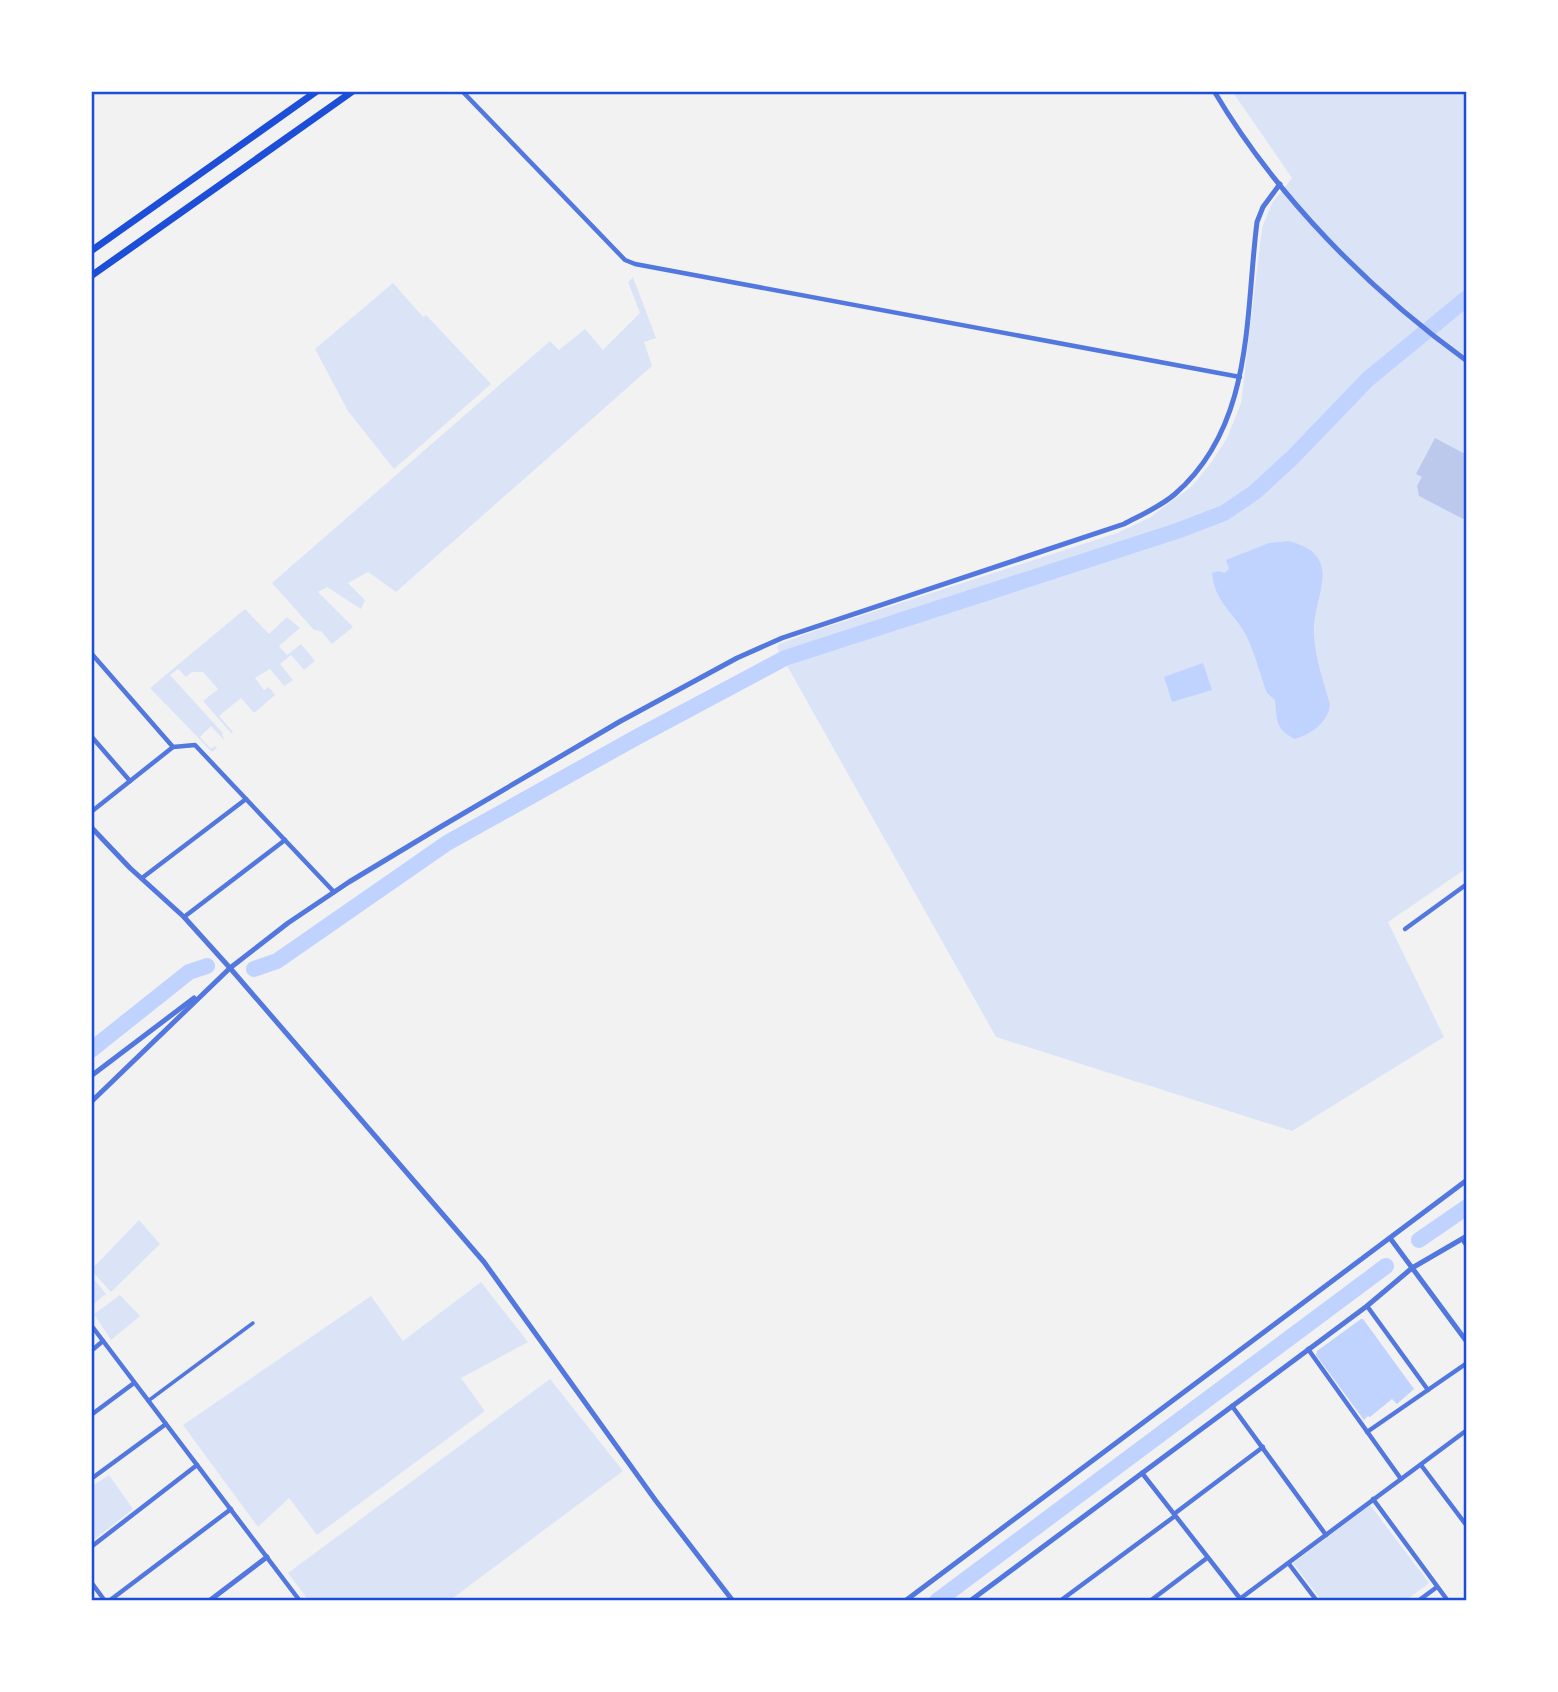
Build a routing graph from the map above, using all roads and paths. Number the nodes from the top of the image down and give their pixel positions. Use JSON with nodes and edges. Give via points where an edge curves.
{"nodes":[{"id":1,"x":317,"y":91,"type":"edge"},
{"id":2,"x":353,"y":91,"type":"edge"},
{"id":3,"x":462,"y":91,"type":"edge"},
{"id":4,"x":1214,"y":91,"type":"edge"},
{"id":5,"x":1280,"y":184,"type":"junction"},
{"id":6,"x":91,"y":251,"type":"edge"},
{"id":7,"x":91,"y":276,"type":"edge"},
{"id":8,"x":1467,"y":361,"type":"edge"},
{"id":9,"x":1240,"y":377,"type":"junction"},
{"id":10,"x":91,"y":653,"type":"edge"},
{"id":11,"x":91,"y":736,"type":"edge"},
{"id":12,"x":173,"y":747,"type":"junction"},
{"id":13,"x":130,"y":781,"type":"junction"},
{"id":14,"x":246,"y":799,"type":"junction"},
{"id":15,"x":91,"y":812,"type":"edge"},
{"id":16,"x":91,"y":827,"type":"edge"},
{"id":17,"x":285,"y":840,"type":"junction"},
{"id":18,"x":142,"y":878,"type":"junction"},
{"id":19,"x":1467,"y":884,"type":"edge"},
{"id":20,"x":334,"y":892,"type":"junction"},
{"id":21,"x":184,"y":917,"type":"junction"},
{"id":22,"x":1405,"y":929,"type":"dead end"},
{"id":23,"x":230,"y":968,"type":"junction"},
{"id":24,"x":208,"y":988,"type":"junction"},
{"id":25,"x":91,"y":1076,"type":"edge"},
{"id":26,"x":91,"y":1102,"type":"edge"},
{"id":27,"x":1467,"y":1180,"type":"edge"},
{"id":28,"x":1464,"y":1237,"type":"edge"},
{"id":29,"x":1390,"y":1238,"type":"junction"},
{"id":30,"x":1467,"y":1246,"type":"edge"},
{"id":31,"x":1412,"y":1268,"type":"junction"},
{"id":32,"x":1367,"y":1306,"type":"junction"},
{"id":33,"x":253,"y":1323,"type":"dead end"},
{"id":34,"x":91,"y":1325,"type":"edge"},
{"id":35,"x":103,"y":1341,"type":"junction"},
{"id":36,"x":1467,"y":1342,"type":"edge"},
{"id":37,"x":1308,"y":1349,"type":"junction"},
{"id":38,"x":91,"y":1351,"type":"edge"},
{"id":39,"x":1467,"y":1363,"type":"edge"},
{"id":40,"x":134,"y":1383,"type":"junction"},
{"id":41,"x":1428,"y":1390,"type":"junction"},
{"id":42,"x":148,"y":1401,"type":"junction"},
{"id":43,"x":1232,"y":1406,"type":"junction"},
{"id":44,"x":91,"y":1415,"type":"edge"},
{"id":45,"x":166,"y":1424,"type":"junction"},
{"id":46,"x":1467,"y":1430,"type":"edge"},
{"id":47,"x":1367,"y":1432,"type":"junction"},
{"id":48,"x":1263,"y":1447,"type":"junction"},
{"id":49,"x":197,"y":1465,"type":"junction"},
{"id":50,"x":1421,"y":1465,"type":"junction"},
{"id":51,"x":1142,"y":1473,"type":"junction"},
{"id":52,"x":91,"y":1479,"type":"edge"},
{"id":53,"x":1401,"y":1480,"type":"junction"},
{"id":54,"x":1373,"y":1499,"type":"junction"},
{"id":55,"x":231,"y":1509,"type":"junction"},
{"id":56,"x":1174,"y":1515,"type":"junction"},
{"id":57,"x":1467,"y":1526,"type":"edge"},
{"id":58,"x":1326,"y":1535,"type":"junction"},
{"id":59,"x":91,"y":1547,"type":"edge"},
{"id":60,"x":267,"y":1557,"type":"junction"},
{"id":61,"x":1207,"y":1558,"type":"junction"},
{"id":62,"x":1289,"y":1563,"type":"junction"},
{"id":63,"x":91,"y":1582,"type":"edge"},
{"id":64,"x":1437,"y":1587,"type":"junction"},
{"id":65,"x":1240,"y":1600,"type":"edge"},
{"id":66,"x":107,"y":1601,"type":"edge"},
{"id":67,"x":209,"y":1601,"type":"edge"},
{"id":68,"x":299,"y":1601,"type":"edge"},
{"id":69,"x":733,"y":1601,"type":"edge"},
{"id":70,"x":905,"y":1601,"type":"edge"},
{"id":71,"x":971,"y":1601,"type":"edge"},
{"id":72,"x":1060,"y":1601,"type":"edge"},
{"id":73,"x":1150,"y":1601,"type":"edge"},
{"id":74,"x":1317,"y":1601,"type":"edge"},
{"id":75,"x":1418,"y":1601,"type":"edge"},
{"id":76,"x":1448,"y":1601,"type":"edge"}],
"edges":[{"from":1,"to":6,"type":"main road"},
{"from":2,"to":7,"type":"main road"},
{"from":3,"to":9,"type":"street","via":[[625,260],[635,264]]},
{"from":4,"to":5,"type":"street"},
{"from":5,"to":8,"type":"street","via":[[1330,242],[1411,318]]},
{"from":5,"to":9,"type":"street","via":[[1257,222]]},
{"from":9,"to":20,"type":"street","via":[[1234,404],[1208,458],[1173,496],[1144,514],[759,648],[619,722]]},
{"from":10,"to":12,"type":"street"},
{"from":11,"to":13,"type":"street"},
{"from":12,"to":13,"type":"street"},
{"from":12,"to":14,"type":"street","via":[[195,745]]},
{"from":13,"to":15,"type":"street"},
{"from":14,"to":17,"type":"street"},
{"from":14,"to":18,"type":"street"},
{"from":16,"to":18,"type":"street"},
{"from":17,"to":20,"type":"street"},
{"from":17,"to":21,"type":"street"},
{"from":18,"to":21,"type":"street"},
{"from":19,"to":22,"type":"street"},
{"from":20,"to":23,"type":"street"},
{"from":21,"to":23,"type":"street"},
{"from":23,"to":24,"type":"street"},
{"from":23,"to":69,"type":"street","via":[[484,1262]]},
{"from":24,"to":25,"type":"street"},
{"from":24,"to":26,"type":"street"},
{"from":27,"to":29,"type":"street"},
{"from":28,"to":30,"type":"street"},
{"from":28,"to":31,"type":"street"},
{"from":29,"to":31,"type":"street"},
{"from":29,"to":70,"type":"street"},
{"from":31,"to":32,"type":"street"},
{"from":31,"to":36,"type":"street"},
{"from":32,"to":37,"type":"street"},
{"from":32,"to":41,"type":"street"},
{"from":33,"to":42,"type":"street"},
{"from":34,"to":35,"type":"street"},
{"from":35,"to":38,"type":"street"},
{"from":35,"to":40,"type":"street"},
{"from":37,"to":43,"type":"street"},
{"from":37,"to":47,"type":"street"},
{"from":39,"to":41,"type":"street"},
{"from":40,"to":42,"type":"street"},
{"from":40,"to":44,"type":"street"},
{"from":41,"to":47,"type":"street"},
{"from":42,"to":45,"type":"street"},
{"from":43,"to":48,"type":"street"},
{"from":43,"to":51,"type":"street"},
{"from":45,"to":49,"type":"street"},
{"from":45,"to":52,"type":"street"},
{"from":46,"to":50,"type":"street"},
{"from":47,"to":53,"type":"street"},
{"from":48,"to":56,"type":"street"},
{"from":48,"to":58,"type":"street"},
{"from":49,"to":55,"type":"street"},
{"from":49,"to":59,"type":"street"},
{"from":50,"to":53,"type":"street"},
{"from":50,"to":57,"type":"street"},
{"from":51,"to":56,"type":"street"},
{"from":51,"to":71,"type":"street"},
{"from":53,"to":54,"type":"street"},
{"from":54,"to":58,"type":"street"},
{"from":54,"to":64,"type":"street"},
{"from":55,"to":60,"type":"street"},
{"from":55,"to":66,"type":"street"},
{"from":56,"to":61,"type":"street"},
{"from":56,"to":72,"type":"street"},
{"from":58,"to":62,"type":"street"},
{"from":60,"to":67,"type":"street"},
{"from":60,"to":68,"type":"street"},
{"from":61,"to":65,"type":"street"},
{"from":61,"to":73,"type":"street"},
{"from":62,"to":65,"type":"street"},
{"from":62,"to":74,"type":"street"},
{"from":63,"to":66,"type":"street"},
{"from":64,"to":75,"type":"street"},
{"from":64,"to":76,"type":"street"}]}
